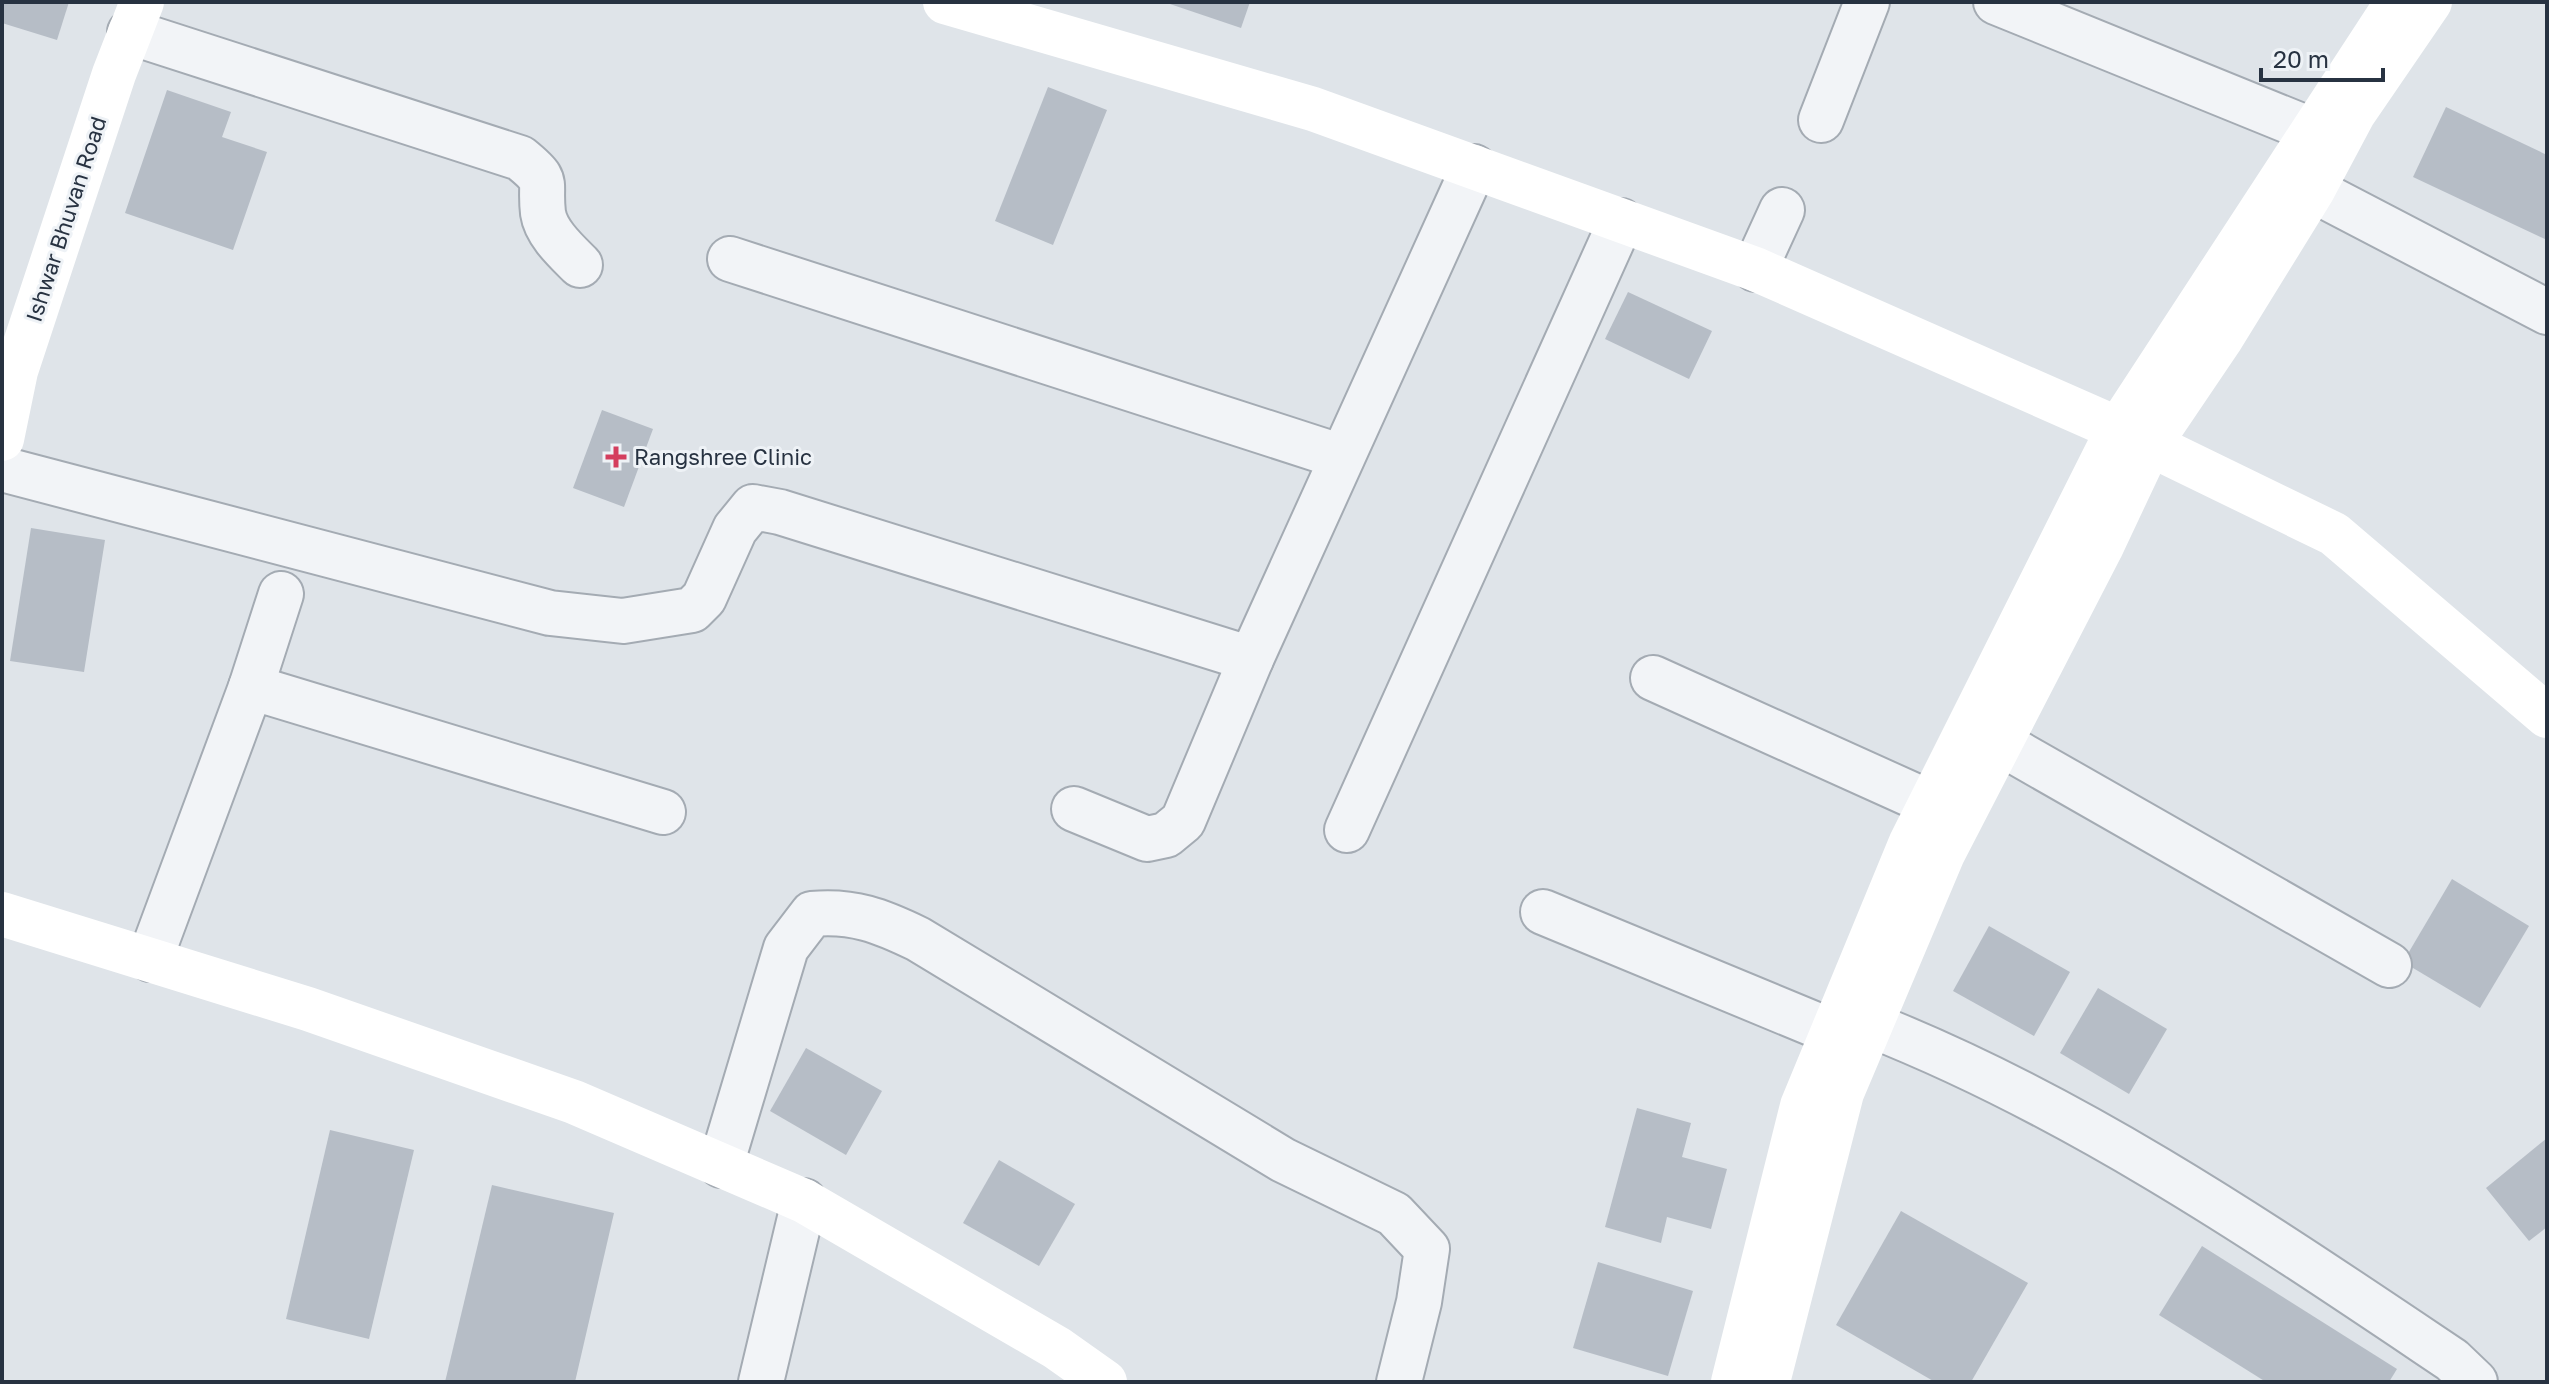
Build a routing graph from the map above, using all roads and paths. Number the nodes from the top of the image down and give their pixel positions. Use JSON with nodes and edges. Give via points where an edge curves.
{"nodes":[{"id":1,"x":947,"y":2,"type":"edge"},
{"id":2,"x":1867,"y":2,"type":"edge"},
{"id":3,"x":2397,"y":2,"type":"edge"},
{"id":4,"x":2430,"y":2,"type":"edge"},
{"id":5,"x":2014,"y":5,"type":"edge"},
{"id":6,"x":136,"y":17,"type":"edge"},
{"id":7,"x":1821,"y":120,"type":"dead end"},
{"id":8,"x":2311,"y":130,"type":"junction"},
{"id":9,"x":1474,"y":167,"type":"junction"},
{"id":10,"x":2313,"y":190,"type":"junction"},
{"id":11,"x":1782,"y":210,"type":"dead end"},
{"id":12,"x":1621,"y":221,"type":"junction"},
{"id":13,"x":730,"y":259,"type":"dead end"},
{"id":14,"x":580,"y":265,"type":"dead end"},
{"id":15,"x":1755,"y":269,"type":"junction"},
{"id":16,"x":2547,"y":312,"type":"edge"},
{"id":17,"x":2134,"y":437,"type":"junction"},
{"id":18,"x":2,"y":439,"type":"edge"},
{"id":19,"x":1342,"y":457,"type":"junction"},
{"id":20,"x":2,"y":469,"type":"edge"},
{"id":21,"x":281,"y":594,"type":"dead end"},
{"id":22,"x":1251,"y":659,"type":"junction"},
{"id":23,"x":1653,"y":678,"type":"dead end"},
{"id":24,"x":251,"y":687,"type":"junction"},
{"id":25,"x":2547,"y":716,"type":"edge"},
{"id":26,"x":2000,"y":743,"type":"junction"},
{"id":27,"x":1930,"y":803,"type":"junction"},
{"id":28,"x":1074,"y":809,"type":"dead end"},
{"id":29,"x":663,"y":812,"type":"dead end"},
{"id":30,"x":1347,"y":830,"type":"dead end"},
{"id":31,"x":1543,"y":912,"type":"dead end"},
{"id":32,"x":2,"y":914,"type":"edge"},
{"id":33,"x":150,"y":959,"type":"junction"},
{"id":34,"x":2389,"y":965,"type":"dead end"},
{"id":35,"x":1852,"y":1028,"type":"junction"},
{"id":36,"x":721,"y":1165,"type":"junction"},
{"id":37,"x":804,"y":1201,"type":"junction"},
{"id":38,"x":761,"y":1382,"type":"edge"},
{"id":39,"x":1105,"y":1382,"type":"edge"},
{"id":40,"x":1399,"y":1382,"type":"edge"},
{"id":41,"x":1733,"y":1382,"type":"edge"},
{"id":42,"x":1768,"y":1382,"type":"edge"},
{"id":43,"x":2475,"y":1382,"type":"edge"}],
"edges":[{"from":1,"to":9,"type":"street","via":[[1313,109]]},
{"from":2,"to":7,"type":"street"},
{"from":3,"to":8,"type":"street"},
{"from":4,"to":10,"type":"street","via":[[2354,113]]},
{"from":5,"to":8,"type":"street"},
{"from":6,"to":14,"type":"street","via":[[520,158],[539,173],[545,188],[543,214],[556,239]]},
{"from":6,"to":18,"type":"street","name":"Ishwar Bhuvan Road","via":[[16,371]]},
{"from":8,"to":17,"type":"street"},
{"from":9,"to":12,"type":"street"},
{"from":9,"to":19,"type":"street"},
{"from":10,"to":16,"type":"street"},
{"from":10,"to":17,"type":"street","via":[[2221,339]]},
{"from":11,"to":15,"type":"street"},
{"from":12,"to":15,"type":"street"},
{"from":12,"to":30,"type":"street"},
{"from":13,"to":19,"type":"street"},
{"from":15,"to":17,"type":"street"},
{"from":17,"to":25,"type":"street","via":[[2334,534]]},
{"from":17,"to":26,"type":"street","via":[[2101,548]]},
{"from":17,"to":27,"type":"street"},
{"from":19,"to":22,"type":"street"},
{"from":20,"to":22,"type":"street","via":[[550,613],[623,621],[692,610],[704,598],[735,529],[753,507]]},
{"from":21,"to":24,"type":"street"},
{"from":22,"to":28,"type":"street","via":[[1183,821],[1166,835],[1147,839]]},
{"from":23,"to":27,"type":"street"},
{"from":24,"to":29,"type":"street"},
{"from":24,"to":33,"type":"street"},
{"from":26,"to":34,"type":"street"},
{"from":26,"to":35,"type":"street"},
{"from":27,"to":35,"type":"street"},
{"from":31,"to":35,"type":"street"},
{"from":32,"to":33,"type":"street"},
{"from":33,"to":36,"type":"street","via":[[574,1102]]},
{"from":35,"to":41,"type":"street","via":[[1802,1106]]},
{"from":35,"to":42,"type":"street","via":[[1842,1093]]},
{"from":35,"to":43,"type":"street","via":[[1955,1058],[2122,1149],[2289,1251],[2452,1360]]},
{"from":36,"to":37,"type":"street"},
{"from":36,"to":40,"type":"street","via":[[786,948],[812,914],[842,911],[878,919],[1283,1160],[1394,1214],[1427,1249]]},
{"from":37,"to":38,"type":"street"},
{"from":37,"to":39,"type":"street","via":[[1057,1348]]}]}
